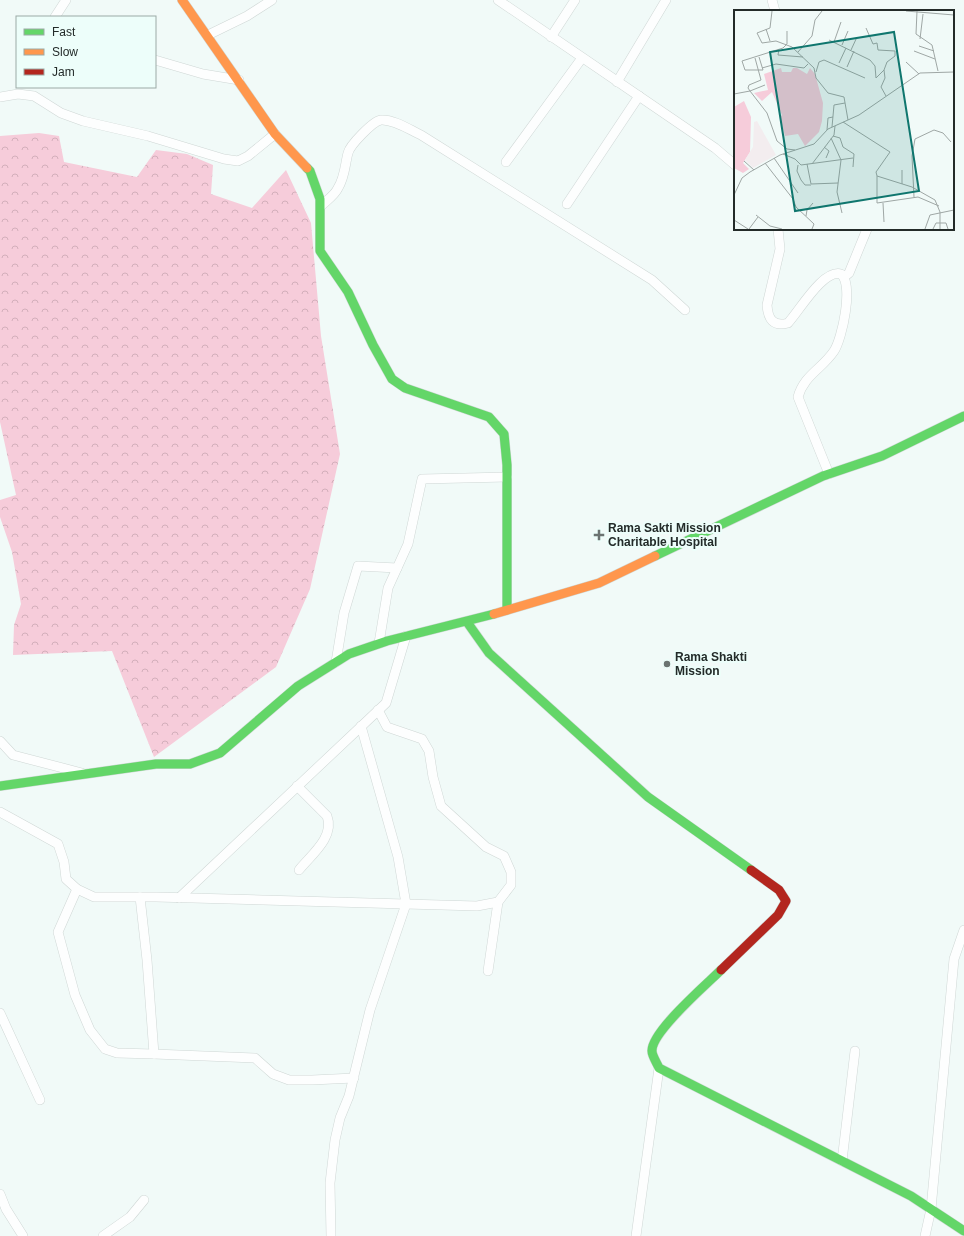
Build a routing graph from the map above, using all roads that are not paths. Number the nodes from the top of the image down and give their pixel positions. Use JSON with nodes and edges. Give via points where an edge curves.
{"nodes":[{"id":1,"x":66,"y":0,"type":"edge"},
{"id":2,"x":182,"y":0,"type":"edge"},
{"id":3,"x":272,"y":0,"type":"edge"},
{"id":4,"x":498,"y":0,"type":"edge"},
{"id":5,"x":575,"y":0,"type":"edge"},
{"id":6,"x":666,"y":0,"type":"edge"},
{"id":7,"x":772,"y":0,"type":"edge"},
{"id":8,"x":775,"y":10,"type":"edge"},
{"id":9,"x":56,"y":16,"type":"edge"},
{"id":10,"x":208,"y":35,"type":"junction"},
{"id":11,"x":551,"y":37,"type":"junction"},
{"id":12,"x":582,"y":58,"type":"junction"},
{"id":13,"x":156,"y":60,"type":"edge"},
{"id":14,"x":239,"y":80,"type":"junction"},
{"id":15,"x":617,"y":82,"type":"junction"},
{"id":16,"x":639,"y":96,"type":"junction"},
{"id":17,"x":0,"y":98,"type":"edge"},
{"id":18,"x":275,"y":134,"type":"junction"},
{"id":19,"x":506,"y":162,"type":"dead end"},
{"id":20,"x":734,"y":164,"type":"edge"},
{"id":21,"x":567,"y":204,"type":"dead end"},
{"id":22,"x":320,"y":206,"type":"junction"},
{"id":23,"x":778,"y":230,"type":"edge"},
{"id":24,"x":867,"y":230,"type":"edge"},
{"id":25,"x":844,"y":277,"type":"junction"},
{"id":26,"x":685,"y":310,"type":"dead end"},
{"id":27,"x":964,"y":416,"type":"edge"},
{"id":28,"x":829,"y":474,"type":"junction"},
{"id":29,"x":507,"y":477,"type":"junction"},
{"id":30,"x":397,"y":568,"type":"junction"},
{"id":31,"x":507,"y":610,"type":"junction"},
{"id":32,"x":467,"y":622,"type":"junction"},
{"id":33,"x":406,"y":636,"type":"junction"},
{"id":34,"x":379,"y":643,"type":"junction"},
{"id":35,"x":336,"y":662,"type":"junction"},
{"id":36,"x":378,"y":710,"type":"junction"},
{"id":37,"x":361,"y":726,"type":"junction"},
{"id":38,"x":0,"y":741,"type":"edge"},
{"id":39,"x":87,"y":774,"type":"junction"},
{"id":40,"x":0,"y":786,"type":"edge"},
{"id":41,"x":297,"y":786,"type":"junction"},
{"id":42,"x":0,"y":812,"type":"edge"},
{"id":43,"x":299,"y":870,"type":"dead end"},
{"id":44,"x":77,"y":888,"type":"junction"},
{"id":45,"x":140,"y":897,"type":"junction"},
{"id":46,"x":179,"y":898,"type":"junction"},
{"id":47,"x":498,"y":902,"type":"junction"},
{"id":48,"x":406,"y":904,"type":"junction"},
{"id":49,"x":964,"y":930,"type":"edge"},
{"id":50,"x":488,"y":971,"type":"dead end"},
{"id":51,"x":0,"y":1013,"type":"edge"},
{"id":52,"x":856,"y":1051,"type":"dead end"},
{"id":53,"x":154,"y":1054,"type":"junction"},
{"id":54,"x":658,"y":1068,"type":"junction"},
{"id":55,"x":354,"y":1078,"type":"junction"},
{"id":56,"x":40,"y":1100,"type":"dead end"},
{"id":57,"x":842,"y":1161,"type":"junction"},
{"id":58,"x":0,"y":1194,"type":"edge"},
{"id":59,"x":144,"y":1200,"type":"dead end"},
{"id":60,"x":931,"y":1208,"type":"junction"},
{"id":61,"x":964,"y":1231,"type":"edge"},
{"id":62,"x":22,"y":1236,"type":"edge"},
{"id":63,"x":103,"y":1236,"type":"edge"},
{"id":64,"x":331,"y":1236,"type":"edge"},
{"id":65,"x":636,"y":1236,"type":"edge"},
{"id":66,"x":925,"y":1236,"type":"edge"}],
"edges":[{"from":1,"to":9,"type":"street"},
{"from":2,"to":10,"type":"street"},
{"from":3,"to":10,"type":"street","via":[[247,16]]},
{"from":4,"to":11,"type":"street"},
{"from":5,"to":11,"type":"street"},
{"from":6,"to":15,"type":"street"},
{"from":7,"to":8,"type":"street"},
{"from":10,"to":14,"type":"street"},
{"from":11,"to":12,"type":"street"},
{"from":12,"to":15,"type":"street"},
{"from":12,"to":19,"type":"street"},
{"from":13,"to":14,"type":"street","via":[[203,74]]},
{"from":14,"to":18,"type":"street"},
{"from":15,"to":16,"type":"street"},
{"from":16,"to":20,"type":"street","via":[[715,148]]},
{"from":16,"to":21,"type":"street"},
{"from":17,"to":18,"type":"street","via":[[18,94],[34,96],[61,113],[83,121],[238,161]]},
{"from":18,"to":22,"type":"street","via":[[310,171]]},
{"from":22,"to":26,"type":"street","via":[[338,189],[346,167],[348,151],[373,124],[381,120],[397,124],[421,136],[652,280]]},
{"from":22,"to":29,"type":"street","via":[[320,251],[348,292],[392,379],[405,388],[489,417],[504,434]]},
{"from":23,"to":25,"type":"street","via":[[780,249],[767,306],[768,314],[774,323],[788,323],[825,278],[836,273]]},
{"from":24,"to":25,"type":"street","via":[[849,273]]},
{"from":25,"to":28,"type":"street","via":[[847,300],[840,338],[828,359],[802,383],[798,396]]},
{"from":27,"to":28,"type":"street","via":[[882,456]]},
{"from":28,"to":31,"type":"street","via":[[599,583]]},
{"from":29,"to":30,"type":"street","via":[[422,479],[408,544]]},
{"from":29,"to":31,"type":"street"},
{"from":30,"to":34,"type":"street","via":[[388,588]]},
{"from":30,"to":35,"type":"street","via":[[358,566],[344,612]]},
{"from":31,"to":32,"type":"street"},
{"from":32,"to":33,"type":"street"},
{"from":32,"to":54,"type":"street","via":[[489,653],[648,797],[779,890],[786,901],[778,915],[672,1018],[655,1038],[652,1051]]},
{"from":33,"to":34,"type":"street"},
{"from":33,"to":36,"type":"street","via":[[386,703]]},
{"from":34,"to":35,"type":"street","via":[[349,654]]},
{"from":35,"to":39,"type":"street","via":[[298,686],[220,753],[190,764],[156,764]]},
{"from":36,"to":37,"type":"street"},
{"from":36,"to":47,"type":"street","via":[[387,727],[422,739],[429,751],[441,806],[486,847],[504,856],[512,872],[512,885]]},
{"from":37,"to":41,"type":"street"},
{"from":37,"to":48,"type":"street","via":[[398,857]]},
{"from":38,"to":39,"type":"street","via":[[13,755]]},
{"from":39,"to":40,"type":"street"},
{"from":41,"to":43,"type":"street","via":[[328,816],[329,822],[326,837]]},
{"from":41,"to":46,"type":"street"},
{"from":42,"to":44,"type":"street","via":[[58,844],[66,879]]},
{"from":44,"to":45,"type":"street","via":[[94,897]]},
{"from":44,"to":53,"type":"street","via":[[58,932],[75,995],[90,1030],[105,1049],[117,1054]]},
{"from":45,"to":46,"type":"street"},
{"from":45,"to":53,"type":"street"},
{"from":46,"to":48,"type":"street"},
{"from":47,"to":48,"type":"street","via":[[477,906]]},
{"from":47,"to":50,"type":"street"},
{"from":48,"to":55,"type":"street","via":[[370,1010]]},
{"from":49,"to":60,"type":"street","via":[[954,959]]},
{"from":51,"to":56,"type":"street"},
{"from":52,"to":57,"type":"street"},
{"from":53,"to":55,"type":"street","via":[[255,1058],[273,1074],[289,1080]]},
{"from":54,"to":57,"type":"street"},
{"from":54,"to":65,"type":"street"},
{"from":55,"to":64,"type":"street","via":[[335,1140],[330,1183]]},
{"from":57,"to":60,"type":"street"},
{"from":58,"to":62,"type":"street"},
{"from":59,"to":63,"type":"street","via":[[130,1217]]},
{"from":60,"to":61,"type":"street"},
{"from":60,"to":66,"type":"street"}]}
